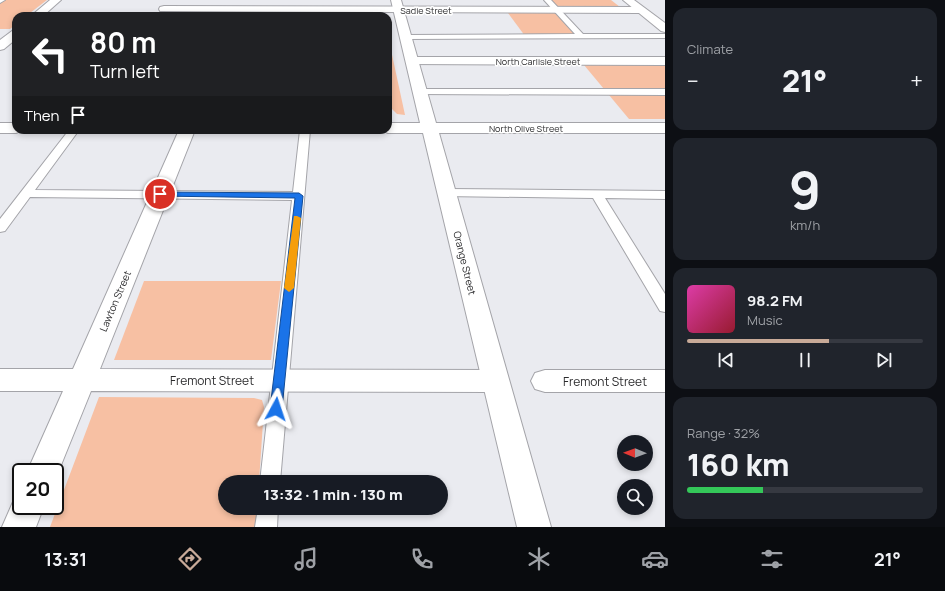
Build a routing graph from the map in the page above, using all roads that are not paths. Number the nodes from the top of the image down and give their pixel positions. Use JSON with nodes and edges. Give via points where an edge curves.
{"nodes":[{"id":1,"x":56,"y":0,"type":"edge"},
{"id":2,"x":171,"y":0,"type":"edge"},
{"id":3,"x":547,"y":0,"type":"edge"},
{"id":4,"x":628,"y":0,"type":"edge"},
{"id":5,"x":397,"y":5,"type":"edge"},
{"id":6,"x":556,"y":10,"type":"junction"},
{"id":7,"x":640,"y":10,"type":"junction"},
{"id":8,"x":41,"y":12,"type":"edge"},
{"id":9,"x":163,"y":12,"type":"edge"},
{"id":10,"x":191,"y":12,"type":"edge"},
{"id":11,"x":665,"y":29,"type":"edge"},
{"id":12,"x":12,"y":36,"type":"edge"},
{"id":13,"x":665,"y":36,"type":"edge"},
{"id":14,"x":406,"y":37,"type":"junction"},
{"id":15,"x":582,"y":37,"type":"junction"},
{"id":16,"x":0,"y":46,"type":"edge"},
{"id":17,"x":412,"y":61,"type":"junction"},
{"id":18,"x":665,"y":61,"type":"edge"},
{"id":19,"x":420,"y":92,"type":"junction"},
{"id":20,"x":665,"y":92,"type":"edge"},
{"id":21,"x":0,"y":128,"type":"edge"},
{"id":22,"x":12,"y":128,"type":"edge"},
{"id":23,"x":392,"y":128,"type":"edge"},
{"id":24,"x":430,"y":128,"type":"junction"},
{"id":25,"x":665,"y":128,"type":"edge"},
{"id":26,"x":71,"y":134,"type":"edge"},
{"id":27,"x":185,"y":134,"type":"edge"},
{"id":28,"x":305,"y":134,"type":"edge"},
{"id":29,"x":26,"y":193,"type":"junction"},
{"id":30,"x":447,"y":193,"type":"junction"},
{"id":31,"x":160,"y":194,"type":"junction"},
{"id":32,"x":596,"y":195,"type":"junction"},
{"id":33,"x":665,"y":195,"type":"edge"},
{"id":34,"x":299,"y":196,"type":"junction"},
{"id":35,"x":0,"y":228,"type":"edge"},
{"id":36,"x":665,"y":307,"type":"edge"},
{"id":37,"x":0,"y":380,"type":"edge"},
{"id":38,"x":83,"y":380,"type":"junction"},
{"id":39,"x":279,"y":380,"type":"junction"},
{"id":40,"x":495,"y":381,"type":"junction"},
{"id":41,"x":544,"y":381,"type":"dead end"},
{"id":42,"x":665,"y":382,"type":"edge"},
{"id":43,"x":47,"y":463,"type":"edge"},
{"id":44,"x":271,"y":475,"type":"edge"},
{"id":45,"x":24,"y":515,"type":"edge"},
{"id":46,"x":267,"y":515,"type":"edge"},
{"id":47,"x":19,"y":527,"type":"edge"},
{"id":48,"x":266,"y":527,"type":"edge"},
{"id":49,"x":534,"y":527,"type":"edge"}],
"edges":[{"from":1,"to":8,"type":"street"},
{"from":2,"to":9,"type":"street"},
{"from":3,"to":6,"type":"lane"},
{"from":4,"to":7,"type":"street"},
{"from":5,"to":6,"type":"street","name":"Sadie Street"},
{"from":5,"to":10,"type":"street","name":"Sadie Street"},
{"from":5,"to":14,"type":"street","name":"Orange Street"},
{"from":6,"to":7,"type":"street","name":"Sadie Street"},
{"from":6,"to":15,"type":"lane"},
{"from":7,"to":11,"type":"street"},
{"from":12,"to":16,"type":"street"},
{"from":13,"to":15,"type":"lane"},
{"from":14,"to":15,"type":"lane"},
{"from":14,"to":17,"type":"street","name":"Orange Street"},
{"from":17,"to":18,"type":"street","name":"North Carlisle Street"},
{"from":17,"to":19,"type":"street","name":"Orange Street"},
{"from":19,"to":20,"type":"lane"},
{"from":19,"to":24,"type":"street","name":"Orange Street"},
{"from":21,"to":22,"type":"street"},
{"from":23,"to":24,"type":"street","name":"North Olive Street"},
{"from":24,"to":25,"type":"street","name":"North Olive Street"},
{"from":24,"to":30,"type":"street","name":"Orange Street"},
{"from":26,"to":29,"type":"lane"},
{"from":27,"to":31,"type":"street","name":"Lawton Street"},
{"from":28,"to":34,"type":"lane"},
{"from":29,"to":31,"type":"lane"},
{"from":29,"to":35,"type":"lane"},
{"from":30,"to":32,"type":"lane"},
{"from":30,"to":40,"type":"street","name":"Orange Street"},
{"from":31,"to":34,"type":"lane"},
{"from":31,"to":38,"type":"street","name":"Lawton Street"},
{"from":32,"to":33,"type":"lane"},
{"from":32,"to":36,"type":"lane"},
{"from":34,"to":39,"type":"lane"},
{"from":37,"to":38,"type":"street","name":"Fremont Street"},
{"from":38,"to":39,"type":"street","name":"Fremont Street"},
{"from":38,"to":43,"type":"street","name":"Lawton Street"},
{"from":39,"to":40,"type":"street","name":"Fremont Street"},
{"from":39,"to":44,"type":"lane"},
{"from":40,"to":49,"type":"street","name":"Orange Street"},
{"from":41,"to":42,"type":"street","name":"Fremont Street"},
{"from":45,"to":47,"type":"street"},
{"from":46,"to":48,"type":"lane"}]}
